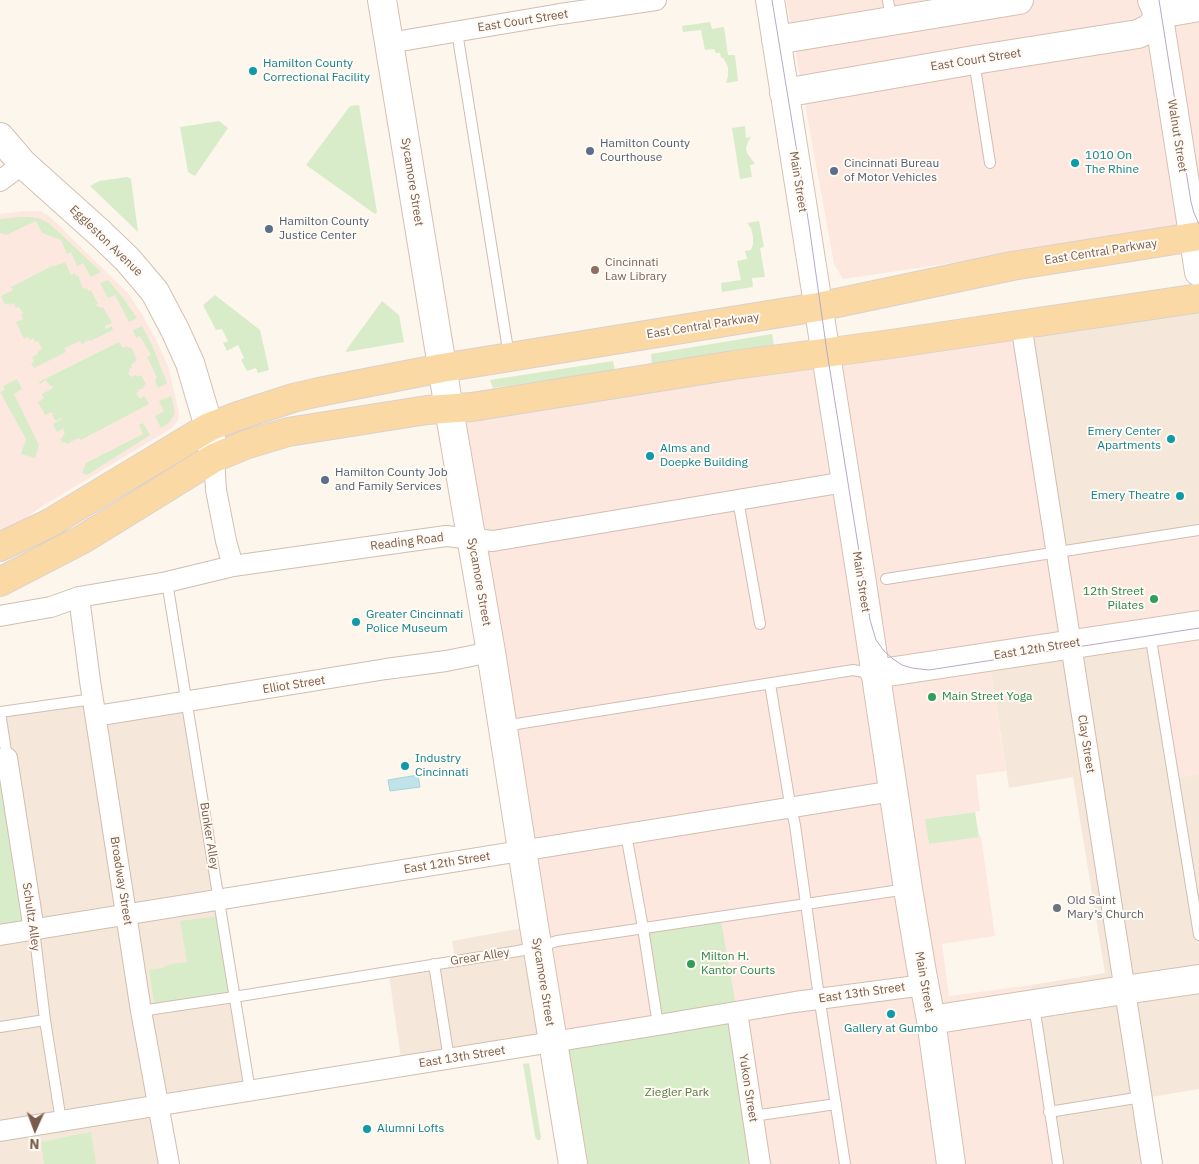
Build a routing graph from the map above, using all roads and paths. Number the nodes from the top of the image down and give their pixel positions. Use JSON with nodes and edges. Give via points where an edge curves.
{"nodes":[{"id":1,"x":382,"y":0,"type":"edge"},
{"id":2,"x":656,"y":0,"type":"edge"},
{"id":3,"x":770,"y":0,"type":"edge"},
{"id":4,"x":1019,"y":0,"type":"edge"},
{"id":5,"x":967,"y":4,"type":"edge"},
{"id":6,"x":1155,"y":4,"type":"edge"},
{"id":7,"x":1199,"y":8,"type":"edge"},
{"id":8,"x":890,"y":10,"type":"edge"},
{"id":9,"x":457,"y":32,"type":"junction"},
{"id":10,"x":776,"y":40,"type":"junction"},
{"id":11,"x":389,"y":43,"type":"junction"},
{"id":12,"x":974,"y":60,"type":"junction"},
{"id":13,"x":784,"y":93,"type":"junction"},
{"id":14,"x":0,"y":137,"type":"edge"},
{"id":15,"x":990,"y":163,"type":"dead end"},
{"id":16,"x":23,"y":164,"type":"junction"},
{"id":17,"x":0,"y":181,"type":"edge"},
{"id":18,"x":1196,"y":236,"type":"edge"},
{"id":19,"x":1199,"y":272,"type":"edge"},
{"id":20,"x":1199,"y":298,"type":"edge"},
{"id":21,"x":818,"y":307,"type":"junction"},
{"id":22,"x":1021,"y":324,"type":"junction"},
{"id":23,"x":825,"y":353,"type":"junction"},
{"id":24,"x":509,"y":357,"type":"junction"},
{"id":25,"x":442,"y":368,"type":"junction"},
{"id":26,"x":449,"y":409,"type":"junction"},
{"id":27,"x":209,"y":427,"type":"junction"},
{"id":28,"x":214,"y":458,"type":"junction"},
{"id":29,"x":845,"y":482,"type":"junction"},
{"id":30,"x":738,"y":500,"type":"junction"},
{"id":31,"x":1199,"y":530,"type":"edge"},
{"id":32,"x":472,"y":539,"type":"junction"},
{"id":33,"x":0,"y":547,"type":"edge"},
{"id":34,"x":1057,"y":552,"type":"junction"},
{"id":35,"x":233,"y":566,"type":"junction"},
{"id":36,"x":886,"y":580,"type":"dead end"},
{"id":37,"x":0,"y":582,"type":"edge"},
{"id":38,"x":167,"y":582,"type":"junction"},
{"id":39,"x":78,"y":597,"type":"junction"},
{"id":40,"x":0,"y":616,"type":"edge"},
{"id":41,"x":760,"y":624,"type":"dead end"},
{"id":42,"x":1199,"y":625,"type":"edge"},
{"id":43,"x":1150,"y":632,"type":"junction"},
{"id":44,"x":1071,"y":644,"type":"junction"},
{"id":45,"x":491,"y":652,"type":"junction"},
{"id":46,"x":875,"y":674,"type":"junction"},
{"id":47,"x":770,"y":684,"type":"junction"},
{"id":48,"x":187,"y":702,"type":"junction"},
{"id":49,"x":94,"y":707,"type":"junction"},
{"id":50,"x":0,"y":712,"type":"edge"},
{"id":51,"x":503,"y":726,"type":"junction"},
{"id":52,"x":4,"y":759,"type":"edge"},
{"id":53,"x":893,"y":791,"type":"junction"},
{"id":54,"x":791,"y":808,"type":"junction"},
{"id":55,"x":626,"y":834,"type":"junction"},
{"id":56,"x":523,"y":851,"type":"junction"},
{"id":57,"x":908,"y":889,"type":"junction"},
{"id":58,"x":219,"y":900,"type":"junction"},
{"id":59,"x":807,"y":904,"type":"junction"},
{"id":60,"x":126,"y":914,"type":"junction"},
{"id":61,"x":642,"y":928,"type":"junction"},
{"id":62,"x":34,"y":930,"type":"junction"},
{"id":63,"x":0,"y":935,"type":"edge"},
{"id":64,"x":1199,"y":935,"type":"edge"},
{"id":65,"x":538,"y":947,"type":"junction"},
{"id":66,"x":434,"y":964,"type":"junction"},
{"id":67,"x":1199,"y":980,"type":"edge"},
{"id":68,"x":924,"y":984,"type":"junction"},
{"id":69,"x":1124,"y":990,"type":"junction"},
{"id":70,"x":234,"y":997,"type":"junction"},
{"id":71,"x":820,"y":998,"type":"junction"},
{"id":72,"x":1033,"y":1004,"type":"junction"},
{"id":73,"x":141,"y":1011,"type":"junction"},
{"id":74,"x":737,"y":1012,"type":"junction"},
{"id":75,"x":45,"y":1020,"type":"junction"},
{"id":76,"x":931,"y":1020,"type":"junction"},
{"id":77,"x":658,"y":1025,"type":"junction"},
{"id":78,"x":0,"y":1027,"type":"edge"},
{"id":79,"x":553,"y":1042,"type":"junction"},
{"id":80,"x":449,"y":1058,"type":"junction"},
{"id":81,"x":250,"y":1091,"type":"junction"},
{"id":82,"x":1142,"y":1097,"type":"junction"},
{"id":83,"x":836,"y":1104,"type":"junction"},
{"id":84,"x":159,"y":1106,"type":"junction"},
{"id":85,"x":1050,"y":1112,"type":"junction"},
{"id":86,"x":753,"y":1116,"type":"junction"},
{"id":87,"x":61,"y":1121,"type":"junction"},
{"id":88,"x":0,"y":1131,"type":"edge"},
{"id":89,"x":169,"y":1164,"type":"edge"},
{"id":90,"x":573,"y":1164,"type":"edge"},
{"id":91,"x":760,"y":1164,"type":"edge"},
{"id":92,"x":845,"y":1164,"type":"edge"},
{"id":93,"x":951,"y":1164,"type":"edge"},
{"id":94,"x":1058,"y":1164,"type":"edge"},
{"id":95,"x":1152,"y":1164,"type":"edge"}],
"edges":[{"from":1,"to":11,"type":"street","name":"Sycamore Street"},
{"from":2,"to":9,"type":"street","name":"East Court Street","via":[[560,11]]},
{"from":3,"to":10,"type":"street","name":"Main Street"},
{"from":4,"to":5,"type":"street"},
{"from":5,"to":8,"type":"street"},
{"from":6,"to":7,"type":"street"},
{"from":6,"to":12,"type":"street","name":"East Court Street","via":[[1154,24],[1138,34]]},
{"from":6,"to":18,"type":"street","name":"Walnut Street"},
{"from":8,"to":10,"type":"street"},
{"from":9,"to":11,"type":"street","name":"East Court Street"},
{"from":9,"to":24,"type":"lane"},
{"from":10,"to":13,"type":"street","name":"Main Street"},
{"from":11,"to":25,"type":"street","name":"Sycamore Street"},
{"from":12,"to":13,"type":"street","name":"East Court Street"},
{"from":12,"to":15,"type":"lane"},
{"from":13,"to":21,"type":"street","name":"Main Street"},
{"from":14,"to":16,"type":"street","name":"Eggleston Avenue"},
{"from":16,"to":17,"type":"street"},
{"from":16,"to":27,"type":"street","name":"Eggleston Avenue","via":[[128,260],[155,292],[190,364]]},
{"from":18,"to":19,"type":"street","name":"Walnut Street"},
{"from":18,"to":21,"type":"main road","name":"East Central Parkway","via":[[1012,266]]},
{"from":20,"to":22,"type":"main road"},
{"from":21,"to":23,"type":"street","name":"Main Street"},
{"from":21,"to":24,"type":"main road","name":"East Central Parkway"},
{"from":22,"to":23,"type":"main road"},
{"from":22,"to":34,"type":"street","name":"Clay Street"},
{"from":23,"to":26,"type":"main road"},
{"from":23,"to":29,"type":"street","name":"Main Street"},
{"from":24,"to":25,"type":"main road","name":"East Central Parkway"},
{"from":25,"to":26,"type":"street","name":"Sycamore Street"},
{"from":25,"to":27,"type":"main road","name":"East Central Parkway","via":[[293,398]]},
{"from":26,"to":28,"type":"main road","via":[[288,432]]},
{"from":26,"to":32,"type":"street","name":"Sycamore Street"},
{"from":27,"to":28,"type":"street","name":"Eggleston Avenue"},
{"from":27,"to":33,"type":"main road","via":[[50,523]]},
{"from":28,"to":35,"type":"street","name":"Eggleston Avenue","via":[[216,490]]},
{"from":28,"to":37,"type":"main road","via":[[83,540]]},
{"from":29,"to":30,"type":"street","name":"Reading Road"},
{"from":29,"to":46,"type":"street","name":"Main Street"},
{"from":30,"to":32,"type":"street","name":"Reading Road","via":[[493,542]]},
{"from":30,"to":41,"type":"lane"},
{"from":31,"to":34,"type":"lane"},
{"from":32,"to":35,"type":"street","name":"Reading Road","via":[[446,536]]},
{"from":32,"to":45,"type":"street","name":"Sycamore Street"},
{"from":34,"to":36,"type":"lane"},
{"from":34,"to":44,"type":"street","name":"Clay Street"},
{"from":35,"to":38,"type":"street","name":"Reading Road"},
{"from":38,"to":39,"type":"street","name":"Reading Road"},
{"from":38,"to":48,"type":"lane","name":"Bunker Alley"},
{"from":39,"to":40,"type":"street","name":"Reading Road","via":[[51,607]]},
{"from":39,"to":49,"type":"street","name":"Broadway Street"},
{"from":42,"to":43,"type":"street","name":"East 12th Street"},
{"from":43,"to":44,"type":"street","name":"East 12th Street"},
{"from":43,"to":64,"type":"lane"},
{"from":44,"to":46,"type":"street","name":"East 12th Street"},
{"from":44,"to":69,"type":"street","name":"Clay Street"},
{"from":45,"to":48,"type":"street","name":"Elliot Street"},
{"from":45,"to":51,"type":"street","name":"Sycamore Street"},
{"from":46,"to":47,"type":"lane","via":[[853,670]]},
{"from":46,"to":53,"type":"street","name":"Main Street"},
{"from":47,"to":51,"type":"lane"},
{"from":47,"to":54,"type":"lane"},
{"from":48,"to":49,"type":"street","name":"Elliot Street"},
{"from":48,"to":58,"type":"lane","name":"Bunker Alley"},
{"from":49,"to":50,"type":"lane"},
{"from":49,"to":60,"type":"street","name":"Broadway Street"},
{"from":50,"to":52,"type":"lane","name":"Schultz Alley"},
{"from":51,"to":56,"type":"street","name":"Sycamore Street"},
{"from":52,"to":62,"type":"street","name":"Schultz Alley"},
{"from":53,"to":54,"type":"street","name":"East 12th Street"},
{"from":53,"to":57,"type":"street","name":"Main Street"},
{"from":54,"to":55,"type":"street","name":"East 12th Street"},
{"from":54,"to":59,"type":"lane"},
{"from":55,"to":56,"type":"street","name":"East 12th Street"},
{"from":55,"to":61,"type":"lane"},
{"from":56,"to":58,"type":"street","name":"East 12th Street"},
{"from":56,"to":65,"type":"street","name":"Sycamore Street"},
{"from":57,"to":59,"type":"lane","name":"Grear Alley"},
{"from":57,"to":68,"type":"street","name":"Main Street"},
{"from":58,"to":60,"type":"street","name":"East 12th Street"},
{"from":58,"to":70,"type":"lane","name":"Bunker Alley"},
{"from":59,"to":61,"type":"lane","name":"Grear Alley"},
{"from":59,"to":71,"type":"lane"},
{"from":60,"to":62,"type":"street","name":"East 12th Street"},
{"from":60,"to":73,"type":"street","name":"Broadway Street"},
{"from":61,"to":65,"type":"lane","name":"Grear Alley"},
{"from":61,"to":77,"type":"lane"},
{"from":62,"to":63,"type":"street","name":"East 12th Street"},
{"from":62,"to":75,"type":"lane","name":"Schultz Alley"},
{"from":65,"to":66,"type":"lane","name":"Grear Alley"},
{"from":65,"to":79,"type":"street","name":"Sycamore Street"},
{"from":66,"to":70,"type":"lane","name":"Grear Alley"},
{"from":66,"to":80,"type":"lane"},
{"from":67,"to":69,"type":"street"},
{"from":68,"to":71,"type":"street","name":"East 13th Street"},
{"from":68,"to":76,"type":"street","name":"Main Street"},
{"from":69,"to":72,"type":"street"},
{"from":69,"to":82,"type":"street","name":"Clay Street"},
{"from":70,"to":73,"type":"lane","name":"Grear Alley"},
{"from":70,"to":81,"type":"lane","name":"Bunker Alley"},
{"from":71,"to":74,"type":"street","name":"East 13th Street"},
{"from":71,"to":83,"type":"lane"},
{"from":72,"to":76,"type":"street"},
{"from":72,"to":85,"type":"lane"},
{"from":73,"to":84,"type":"street","name":"Broadway Street"},
{"from":74,"to":77,"type":"street","name":"East 13th Street"},
{"from":74,"to":86,"type":"street","name":"Yukon Street"},
{"from":75,"to":78,"type":"lane"},
{"from":75,"to":87,"type":"lane","name":"Schultz Alley"},
{"from":76,"to":93,"type":"street","name":"Main Street"},
{"from":77,"to":79,"type":"street","name":"East 13th Street"},
{"from":79,"to":80,"type":"street","name":"East 13th Street"},
{"from":79,"to":90,"type":"street","name":"Sycamore Street"},
{"from":80,"to":81,"type":"street","name":"East 13th Street"},
{"from":81,"to":84,"type":"street","name":"East 13th Street"},
{"from":82,"to":85,"type":"lane"},
{"from":82,"to":95,"type":"street","name":"Clay Street"},
{"from":83,"to":86,"type":"lane"},
{"from":83,"to":92,"type":"lane"},
{"from":84,"to":87,"type":"street","name":"East 13th Street"},
{"from":84,"to":89,"type":"street","name":"Broadway Street"},
{"from":85,"to":94,"type":"lane"},
{"from":86,"to":91,"type":"street","name":"Yukon Street"},
{"from":87,"to":88,"type":"street","name":"East 13th Street"}]}
